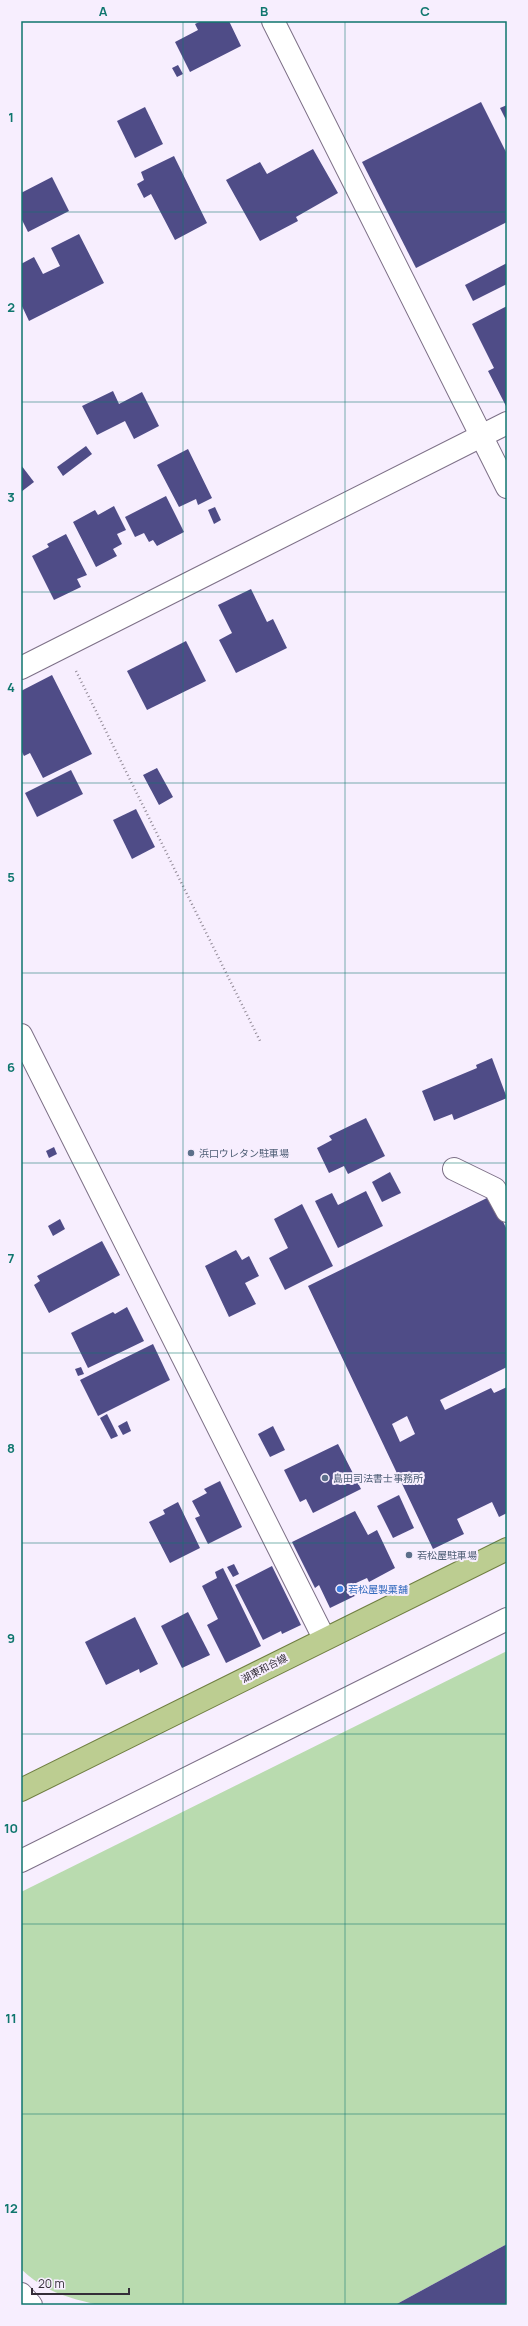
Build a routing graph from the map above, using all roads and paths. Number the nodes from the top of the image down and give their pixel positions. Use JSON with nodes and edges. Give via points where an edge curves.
{"nodes":[{"id":1,"x":273,"y":21,"type":"edge"},
{"id":2,"x":507,"y":423,"type":"edge"},
{"id":3,"x":481,"y":436,"type":"junction"},
{"id":4,"x":507,"y":487,"type":"edge"},
{"id":5,"x":64,"y":646,"type":"junction"},
{"id":6,"x":21,"y":668,"type":"edge"},
{"id":7,"x":21,"y":1035,"type":"edge"},
{"id":8,"x":261,"y":1043,"type":"dead end"},
{"id":9,"x":454,"y":1169,"type":"dead end"},
{"id":10,"x":507,"y":1211,"type":"edge"},
{"id":11,"x":507,"y":1548,"type":"edge"},
{"id":12,"x":507,"y":1619,"type":"edge"},
{"id":13,"x":324,"y":1638,"type":"junction"},
{"id":14,"x":21,"y":1790,"type":"edge"},
{"id":15,"x":21,"y":1861,"type":"edge"},
{"id":16,"x":21,"y":2294,"type":"edge"},
{"id":17,"x":31,"y":2305,"type":"edge"}],
"edges":[{"from":1,"to":3,"type":"street"},
{"from":2,"to":3,"type":"street"},
{"from":3,"to":4,"type":"street"},
{"from":3,"to":5,"type":"street"},
{"from":5,"to":6,"type":"street"},
{"from":5,"to":8,"type":"path"},
{"from":7,"to":13,"type":"street"},
{"from":9,"to":10,"type":"street","via":[[495,1189]]},
{"from":11,"to":13,"type":"main road","name":"湖東和合線"},
{"from":12,"to":15,"type":"street"},
{"from":13,"to":14,"type":"main road","name":"湖東和合線"},
{"from":16,"to":17,"type":"street"}]}
